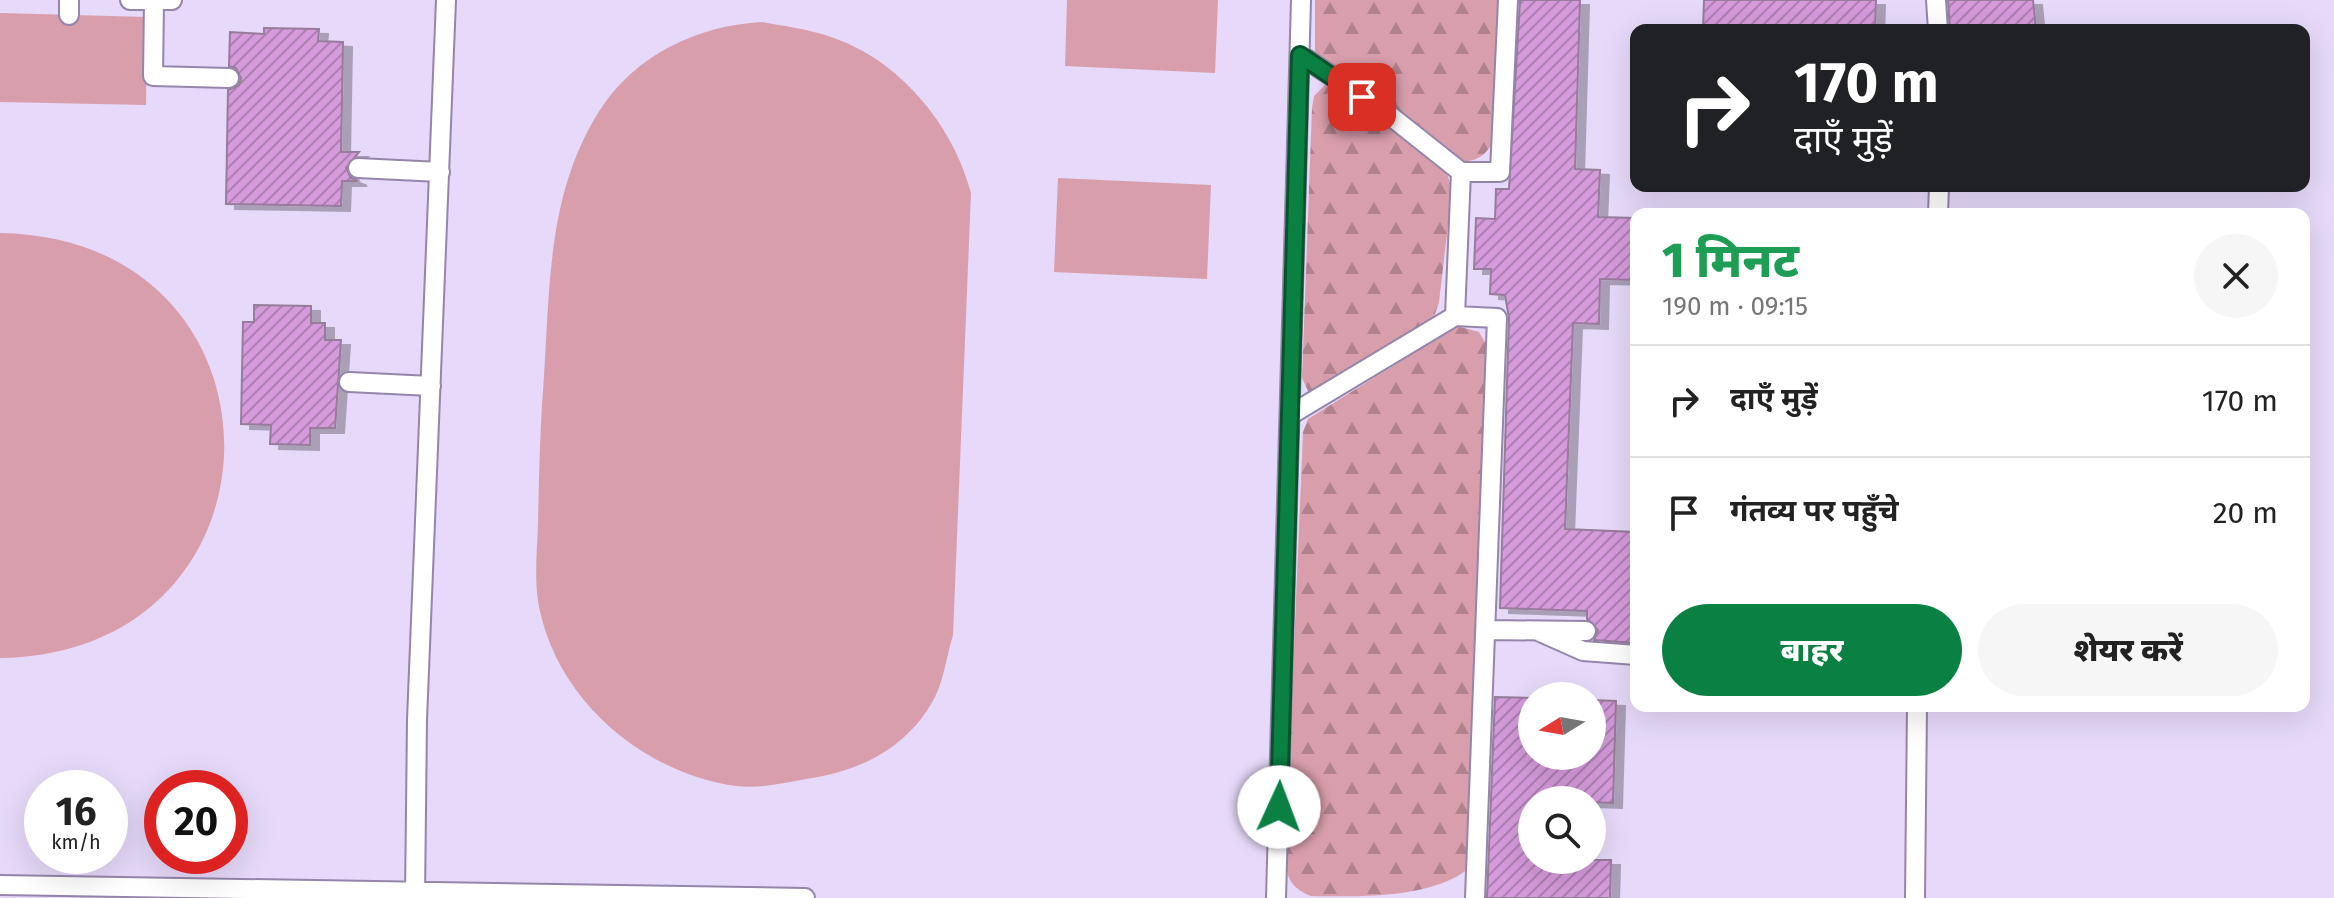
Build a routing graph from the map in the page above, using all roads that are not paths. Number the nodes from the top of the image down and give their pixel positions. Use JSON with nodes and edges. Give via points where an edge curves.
{"nodes":[{"id":1,"x":130,"y":0,"type":"edge"},
{"id":2,"x":172,"y":0,"type":"edge"},
{"id":3,"x":446,"y":0,"type":"edge"},
{"id":4,"x":1301,"y":0,"type":"edge"},
{"id":5,"x":1508,"y":0,"type":"edge"},
{"id":6,"x":154,"y":1,"type":"edge"},
{"id":7,"x":1939,"y":1,"type":"edge"},
{"id":8,"x":1938,"y":24,"type":"edge"},
{"id":9,"x":1300,"y":55,"type":"junction"},
{"id":10,"x":229,"y":78,"type":"dead end"},
{"id":11,"x":358,"y":168,"type":"dead end"},
{"id":12,"x":440,"y":172,"type":"junction"},
{"id":13,"x":1461,"y":172,"type":"junction"},
{"id":14,"x":1455,"y":316,"type":"junction"},
{"id":15,"x":349,"y":382,"type":"dead end"},
{"id":16,"x":431,"y":386,"type":"junction"},
{"id":17,"x":1290,"y":415,"type":"junction"},
{"id":18,"x":1487,"y":630,"type":"junction"},
{"id":19,"x":1538,"y":631,"type":"junction"},
{"id":20,"x":1586,"y":631,"type":"dead end"},
{"id":21,"x":1630,"y":655,"type":"edge"},
{"id":22,"x":1917,"y":712,"type":"edge"},
{"id":23,"x":0,"y":885,"type":"edge"},
{"id":24,"x":28,"y":892,"type":"edge"},
{"id":25,"x":284,"y":894,"type":"edge"},
{"id":26,"x":415,"y":895,"type":"edge"},
{"id":27,"x":805,"y":898,"type":"edge"},
{"id":28,"x":1276,"y":898,"type":"edge"},
{"id":29,"x":1475,"y":898,"type":"edge"},
{"id":30,"x":1915,"y":898,"type":"edge"}],
"edges":[{"from":1,"to":6,"type":"lane"},
{"from":2,"to":6,"type":"lane"},
{"from":3,"to":12,"type":"lane"},
{"from":4,"to":9,"type":"lane"},
{"from":5,"to":13,"type":"lane","via":[[1500,172]]},
{"from":6,"to":10,"type":"lane","via":[[150,76]]},
{"from":7,"to":8,"type":"lane"},
{"from":9,"to":13,"type":"lane","via":[[1383,110]]},
{"from":9,"to":17,"type":"lane"},
{"from":11,"to":12,"type":"lane"},
{"from":12,"to":16,"type":"lane"},
{"from":13,"to":14,"type":"lane","via":[[1466,243]]},
{"from":14,"to":17,"type":"lane"},
{"from":14,"to":18,"type":"lane","via":[[1497,318]]},
{"from":15,"to":16,"type":"lane"},
{"from":16,"to":26,"type":"lane"},
{"from":17,"to":28,"type":"lane"},
{"from":18,"to":19,"type":"lane"},
{"from":18,"to":29,"type":"lane"},
{"from":19,"to":20,"type":"lane"},
{"from":19,"to":21,"type":"lane","via":[[1583,651]]},
{"from":22,"to":30,"type":"lane"},
{"from":23,"to":24,"type":"lane"},
{"from":24,"to":25,"type":"lane"},
{"from":25,"to":26,"type":"lane"},
{"from":26,"to":27,"type":"lane"}]}
